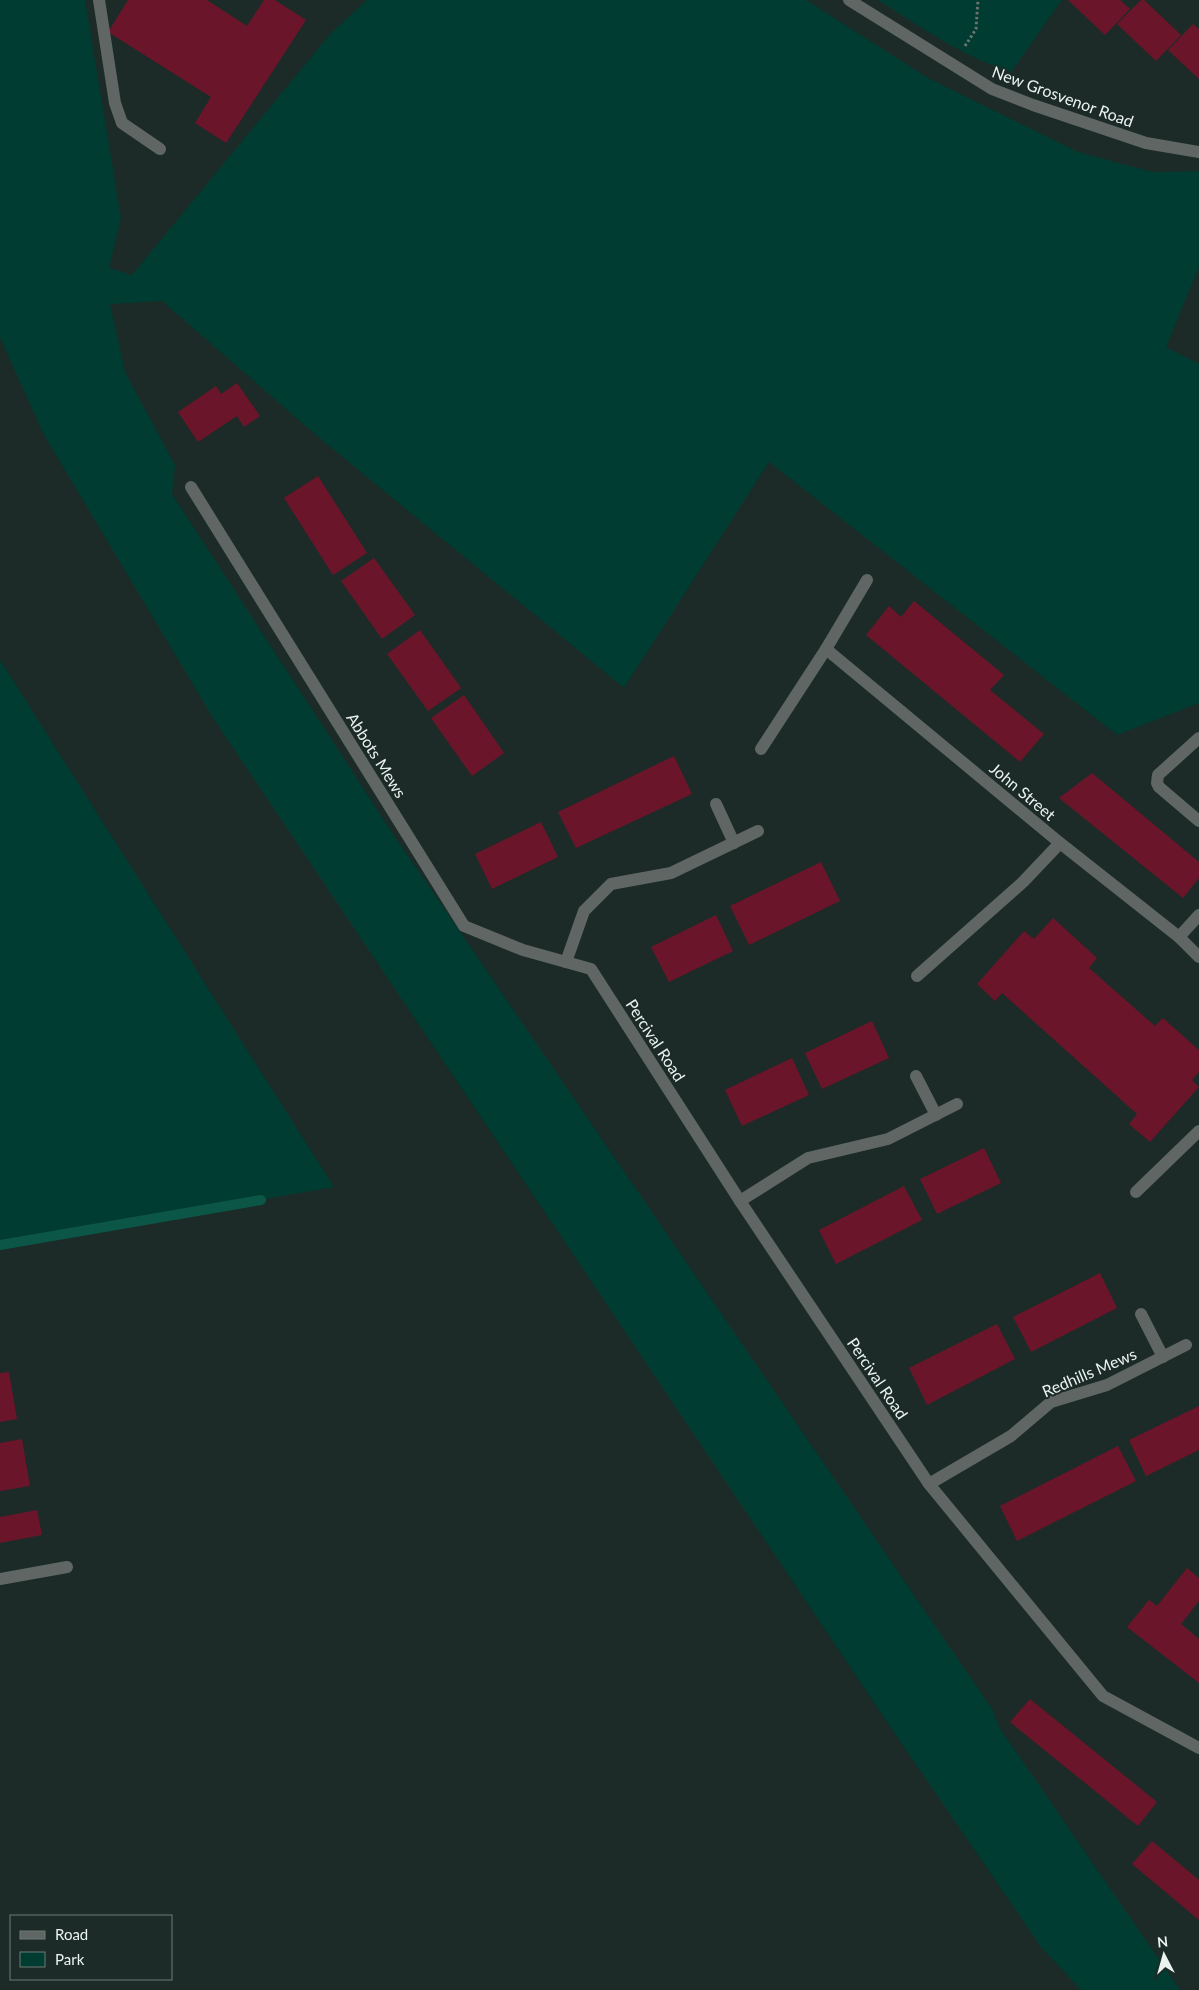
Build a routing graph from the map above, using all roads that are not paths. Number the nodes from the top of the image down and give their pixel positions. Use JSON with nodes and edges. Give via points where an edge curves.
{"nodes":[{"id":1,"x":99,"y":0,"type":"edge"},
{"id":2,"x":849,"y":0,"type":"edge"},
{"id":3,"x":160,"y":149,"type":"dead end"},
{"id":4,"x":1199,"y":152,"type":"edge"},
{"id":5,"x":191,"y":487,"type":"dead end"},
{"id":6,"x":867,"y":580,"type":"dead end"},
{"id":7,"x":826,"y":649,"type":"junction"},
{"id":8,"x":1199,"y":738,"type":"edge"},
{"id":9,"x":761,"y":750,"type":"dead end"},
{"id":10,"x":716,"y":804,"type":"dead end"},
{"id":11,"x":1199,"y":821,"type":"edge"},
{"id":12,"x":758,"y":831,"type":"dead end"},
{"id":13,"x":734,"y":843,"type":"junction"},
{"id":14,"x":1060,"y":843,"type":"junction"},
{"id":15,"x":1199,"y":915,"type":"edge"},
{"id":16,"x":1179,"y":937,"type":"junction"},
{"id":17,"x":1199,"y":957,"type":"edge"},
{"id":18,"x":566,"y":962,"type":"junction"},
{"id":19,"x":591,"y":969,"type":"joint"},
{"id":20,"x":917,"y":976,"type":"dead end"},
{"id":21,"x":916,"y":1076,"type":"dead end"},
{"id":22,"x":956,"y":1104,"type":"dead end"},
{"id":23,"x":936,"y":1115,"type":"junction"},
{"id":24,"x":1199,"y":1131,"type":"edge"},
{"id":25,"x":1136,"y":1192,"type":"dead end"},
{"id":26,"x":740,"y":1201,"type":"junction"},
{"id":27,"x":1141,"y":1314,"type":"dead end"},
{"id":28,"x":1186,"y":1345,"type":"dead end"},
{"id":29,"x":1163,"y":1357,"type":"junction"},
{"id":30,"x":929,"y":1484,"type":"junction"},
{"id":31,"x":67,"y":1567,"type":"dead end"},
{"id":32,"x":0,"y":1580,"type":"edge"},
{"id":33,"x":1199,"y":1748,"type":"edge"}],
"edges":[{"from":1,"to":3,"type":"street","via":[[115,103],[122,123]]},
{"from":2,"to":4,"type":"street","name":"New Grosvenor Road","via":[[992,90],[1146,143]]},
{"from":5,"to":18,"type":"street","name":"Abbots Mews","via":[[464,926],[524,950]]},
{"from":6,"to":7,"type":"street"},
{"from":7,"to":9,"type":"street"},
{"from":7,"to":14,"type":"street","name":"John Street"},
{"from":8,"to":11,"type":"street","via":[[1158,774],[1157,779],[1159,787]]},
{"from":10,"to":13,"type":"street"},
{"from":12,"to":13,"type":"street"},
{"from":13,"to":18,"type":"street","via":[[671,874],[611,884],[584,911]]},
{"from":14,"to":16,"type":"street","name":"John Street"},
{"from":14,"to":20,"type":"street","via":[[1022,882]]},
{"from":15,"to":16,"type":"street"},
{"from":16,"to":17,"type":"street","name":"John Street"},
{"from":18,"to":19,"type":"street","name":"Abbots Mews"},
{"from":19,"to":26,"type":"street","name":"Percival Road"},
{"from":21,"to":23,"type":"street"},
{"from":22,"to":23,"type":"street"},
{"from":23,"to":26,"type":"street","via":[[888,1139],[808,1158]]},
{"from":24,"to":25,"type":"street"},
{"from":26,"to":30,"type":"street","name":"Percival Road"},
{"from":27,"to":29,"type":"street","name":"Redhills Mews"},
{"from":28,"to":29,"type":"street","name":"Redhills Mews"},
{"from":29,"to":30,"type":"street","name":"Redhills Mews","via":[[1107,1385],[1051,1402],[1011,1436]]},
{"from":30,"to":33,"type":"street","name":"Percival Road","via":[[1103,1696]]},
{"from":31,"to":32,"type":"street"}]}
